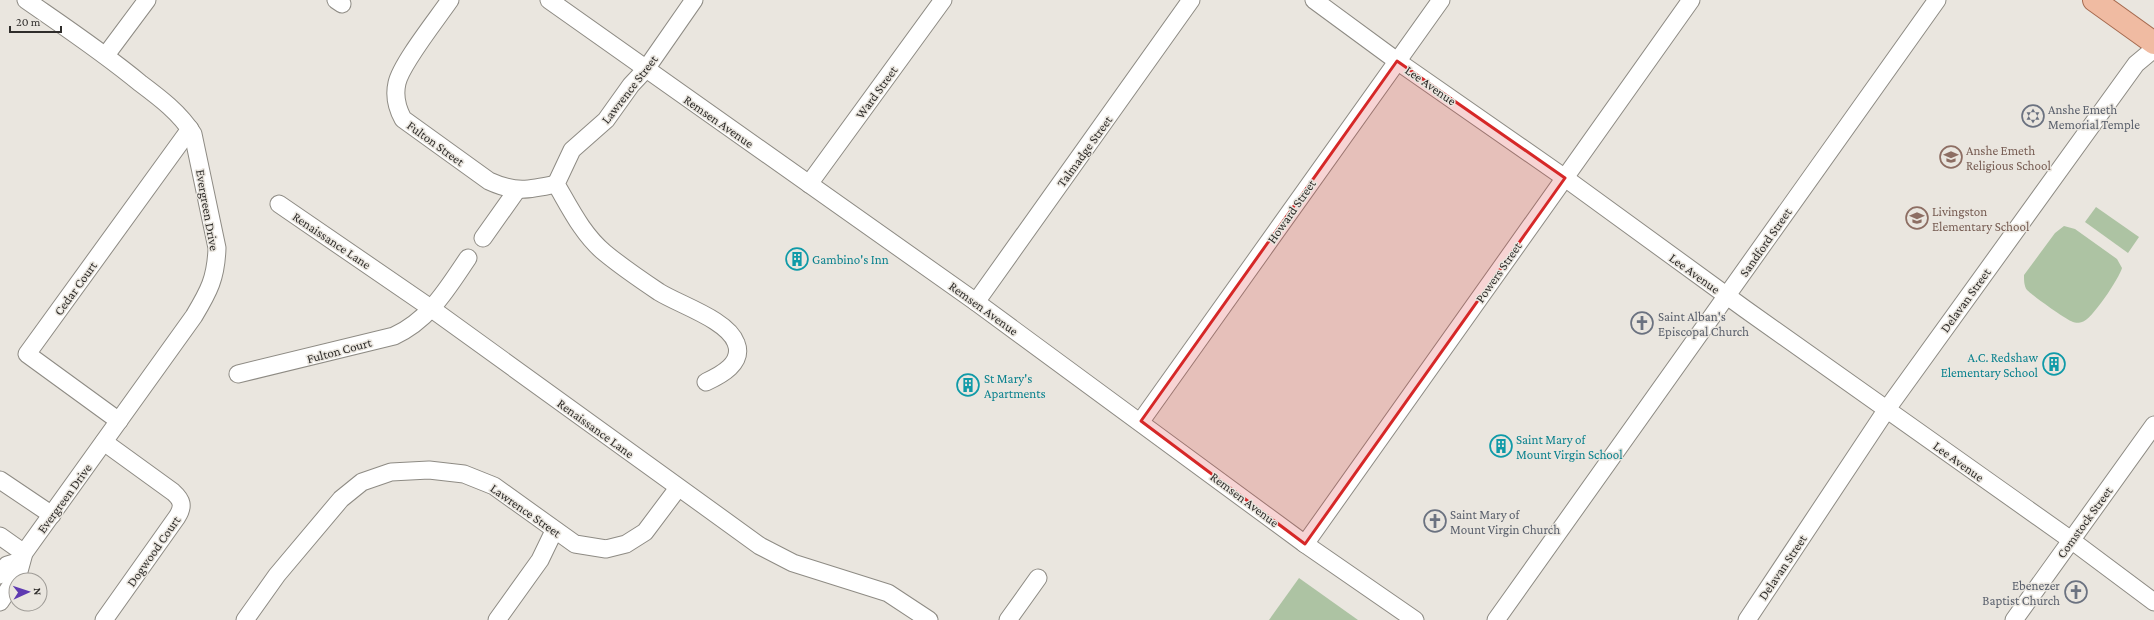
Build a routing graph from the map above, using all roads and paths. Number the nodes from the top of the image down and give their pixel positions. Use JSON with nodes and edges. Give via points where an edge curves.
{"nodes":[{"id":1,"x":26,"y":0,"type":"edge"},
{"id":2,"x":147,"y":0,"type":"edge"},
{"id":3,"x":450,"y":0,"type":"edge"},
{"id":4,"x":549,"y":0,"type":"edge"},
{"id":5,"x":694,"y":0,"type":"edge"},
{"id":6,"x":943,"y":0,"type":"edge"},
{"id":7,"x":1191,"y":0,"type":"edge"},
{"id":8,"x":1314,"y":0,"type":"edge"},
{"id":9,"x":1441,"y":0,"type":"edge"},
{"id":10,"x":1692,"y":0,"type":"edge"},
{"id":11,"x":1937,"y":0,"type":"edge"},
{"id":12,"x":2094,"y":0,"type":"edge"},
{"id":13,"x":2154,"y":43,"type":"edge"},
{"id":14,"x":2154,"y":48,"type":"edge"},
{"id":15,"x":106,"y":56,"type":"junction"},
{"id":16,"x":1397,"y":61,"type":"junction"},
{"id":17,"x":646,"y":69,"type":"junction"},
{"id":18,"x":190,"y":129,"type":"junction"},
{"id":19,"x":1565,"y":178,"type":"junction"},
{"id":20,"x":556,"y":184,"type":"junction"},
{"id":21,"x":809,"y":184,"type":"junction"},
{"id":22,"x":517,"y":190,"type":"junction"},
{"id":23,"x":279,"y":204,"type":"dead end"},
{"id":24,"x":483,"y":238,"type":"dead end"},
{"id":25,"x":468,"y":258,"type":"dead end"},
{"id":26,"x":1727,"y":296,"type":"junction"},
{"id":27,"x":976,"y":302,"type":"junction"},
{"id":28,"x":432,"y":309,"type":"junction"},
{"id":29,"x":238,"y":374,"type":"dead end"},
{"id":30,"x":706,"y":382,"type":"dead end"},
{"id":31,"x":1887,"y":409,"type":"junction"},
{"id":32,"x":119,"y":421,"type":"junction"},
{"id":33,"x":1141,"y":422,"type":"junction"},
{"id":34,"x":2154,"y":425,"type":"edge"},
{"id":35,"x":104,"y":442,"type":"junction"},
{"id":36,"x":0,"y":480,"type":"edge"},
{"id":37,"x":678,"y":488,"type":"junction"},
{"id":38,"x":52,"y":515,"type":"junction"},
{"id":39,"x":554,"y":531,"type":"junction"},
{"id":40,"x":0,"y":536,"type":"edge"},
{"id":41,"x":2071,"y":540,"type":"junction"},
{"id":42,"x":1305,"y":544,"type":"junction"},
{"id":43,"x":22,"y":557,"type":"junction"},
{"id":44,"x":0,"y":575,"type":"edge"},
{"id":45,"x":1038,"y":578,"type":"dead end"},
{"id":46,"x":0,"y":602,"type":"edge"},
{"id":47,"x":2154,"y":602,"type":"edge"},
{"id":48,"x":104,"y":620,"type":"edge"},
{"id":49,"x":245,"y":620,"type":"edge"},
{"id":50,"x":497,"y":620,"type":"edge"},
{"id":51,"x":929,"y":620,"type":"edge"},
{"id":52,"x":1008,"y":620,"type":"edge"},
{"id":53,"x":1415,"y":620,"type":"edge"},
{"id":54,"x":1496,"y":620,"type":"edge"},
{"id":55,"x":1747,"y":620,"type":"edge"},
{"id":56,"x":2014,"y":620,"type":"edge"}],
"edges":[{"from":1,"to":15,"type":"street","name":"Evergreen Drive"},
{"from":2,"to":15,"type":"street"},
{"from":3,"to":22,"type":"street","name":"Fulton Street","via":[[401,72],[395,93],[399,111],[403,119],[488,181]]},
{"from":4,"to":17,"type":"street","name":"Remsen Avenue"},
{"from":5,"to":17,"type":"street","name":"Lawrence Street"},
{"from":6,"to":21,"type":"street","name":"Ward Street"},
{"from":7,"to":27,"type":"street","name":"Talmadge Street"},
{"from":8,"to":16,"type":"street","name":"Lee Avenue"},
{"from":9,"to":16,"type":"street","name":"Howard Street"},
{"from":10,"to":19,"type":"street","name":"Powers Street"},
{"from":11,"to":26,"type":"street","name":"Sandford Street"},
{"from":12,"to":13,"type":"main road"},
{"from":14,"to":31,"type":"street","name":"Delavan Street","via":[[2136,64]]},
{"from":15,"to":18,"type":"street","name":"Evergreen Drive","via":[[162,100]]},
{"from":16,"to":19,"type":"street","name":"Lee Avenue"},
{"from":16,"to":33,"type":"street","name":"Howard Street"},
{"from":17,"to":20,"type":"street","name":"Lawrence Street","via":[[606,120],[572,150]]},
{"from":17,"to":21,"type":"street","name":"Remsen Avenue"},
{"from":18,"to":32,"type":"street","name":"Evergreen Drive","via":[[217,248],[210,290]]},
{"from":18,"to":32,"type":"street","name":"Cedar Court","via":[[27,354]]},
{"from":19,"to":26,"type":"street","name":"Lee Avenue"},
{"from":19,"to":42,"type":"street","name":"Powers Street"},
{"from":20,"to":22,"type":"street"},
{"from":20,"to":30,"type":"street","via":[[588,235],[605,253],[660,292],[721,325],[732,334],[737,344],[733,364],[724,374]]},
{"from":21,"to":27,"type":"street","name":"Remsen Avenue"},
{"from":22,"to":24,"type":"street"},
{"from":23,"to":28,"type":"street","name":"Renaissance Lane"},
{"from":25,"to":28,"type":"street"},
{"from":26,"to":31,"type":"street","name":"Lee Avenue"},
{"from":26,"to":54,"type":"street","name":"Sandford Street"},
{"from":27,"to":33,"type":"street","name":"Remsen Avenue"},
{"from":28,"to":29,"type":"street","name":"Fulton Court","via":[[419,322],[394,336]]},
{"from":28,"to":37,"type":"street","name":"Renaissance Lane"},
{"from":31,"to":41,"type":"street","name":"Lee Avenue"},
{"from":31,"to":55,"type":"street","name":"Delavan Street"},
{"from":32,"to":35,"type":"street","name":"Evergreen Drive"},
{"from":33,"to":42,"type":"street","name":"Remsen Avenue"},
{"from":34,"to":41,"type":"street","name":"Comstock Street"},
{"from":35,"to":38,"type":"street","name":"Evergreen Drive"},
{"from":35,"to":48,"type":"street","name":"Dogwood Court","via":[[173,492],[182,504],[177,517]]},
{"from":36,"to":38,"type":"street"},
{"from":37,"to":39,"type":"street","name":"Lawrence Street","via":[[645,532],[626,544],[606,549],[575,544]]},
{"from":37,"to":51,"type":"street","name":"Renaissance Lane","via":[[760,546],[793,563],[888,593]]},
{"from":38,"to":43,"type":"street","name":"Evergreen Drive"},
{"from":39,"to":49,"type":"street","name":"Lawrence Street","via":[[494,486],[464,474],[429,470],[391,472],[362,482],[342,499],[277,575]]},
{"from":39,"to":50,"type":"street","via":[[540,560]]},
{"from":40,"to":43,"type":"street"},
{"from":41,"to":47,"type":"street","name":"Lee Avenue"},
{"from":41,"to":56,"type":"street","name":"Comstock Street"},
{"from":42,"to":53,"type":"street","name":"Remsen Avenue"},
{"from":43,"to":44,"type":"street","name":"Evergreen Drive","via":[[7,565]]},
{"from":43,"to":46,"type":"street","name":"Evergreen Drive","via":[[18,575]]},
{"from":45,"to":52,"type":"street"}]}
